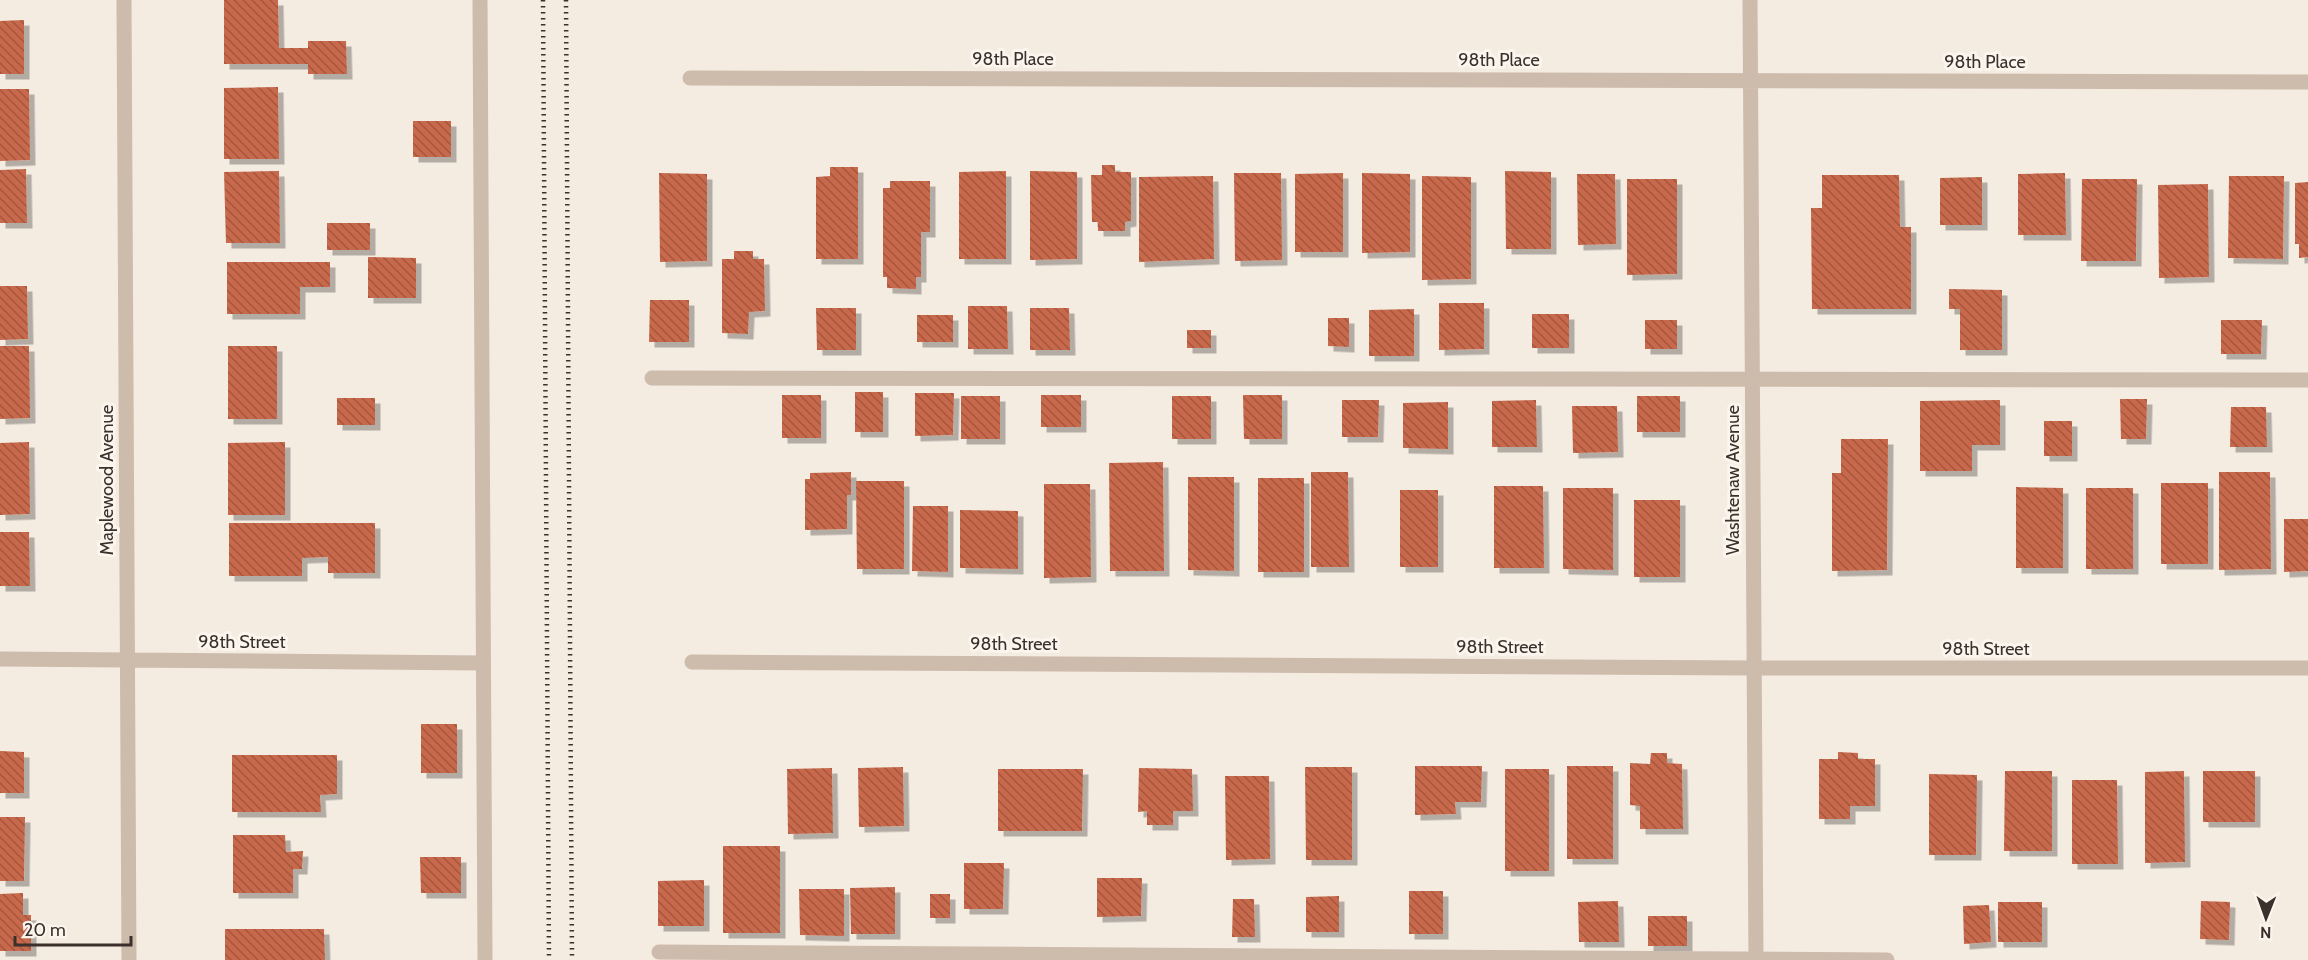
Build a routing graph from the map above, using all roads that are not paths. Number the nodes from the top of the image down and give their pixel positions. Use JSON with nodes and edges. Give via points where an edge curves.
{"nodes":[{"id":1,"x":124,"y":0,"type":"edge"},
{"id":2,"x":480,"y":0,"type":"edge"},
{"id":3,"x":1750,"y":0,"type":"edge"},
{"id":4,"x":690,"y":78,"type":"dead end"},
{"id":5,"x":1750,"y":80,"type":"junction"},
{"id":6,"x":2308,"y":82,"type":"edge"},
{"id":7,"x":652,"y":378,"type":"dead end"},
{"id":8,"x":1752,"y":380,"type":"junction"},
{"id":9,"x":2308,"y":380,"type":"edge"},
{"id":10,"x":0,"y":659,"type":"edge"},
{"id":11,"x":128,"y":661,"type":"junction"},
{"id":12,"x":692,"y":662,"type":"dead end"},
{"id":13,"x":483,"y":663,"type":"junction"},
{"id":14,"x":1754,"y":668,"type":"junction"},
{"id":15,"x":2308,"y":668,"type":"edge"},
{"id":16,"x":659,"y":952,"type":"dead end"},
{"id":17,"x":129,"y":960,"type":"edge"},
{"id":18,"x":485,"y":960,"type":"edge"},
{"id":19,"x":1756,"y":960,"type":"edge"},
{"id":20,"x":1887,"y":960,"type":"edge"}],
"edges":[{"from":1,"to":11,"type":"street","name":"Maplewood Avenue"},
{"from":2,"to":13,"type":"street"},
{"from":3,"to":5,"type":"street","name":"Washtenaw Avenue"},
{"from":4,"to":5,"type":"street","name":"98th Place"},
{"from":5,"to":6,"type":"street","name":"98th Place"},
{"from":5,"to":8,"type":"street","name":"Washtenaw Avenue"},
{"from":7,"to":8,"type":"street"},
{"from":8,"to":9,"type":"street"},
{"from":8,"to":14,"type":"street","name":"Washtenaw Avenue"},
{"from":10,"to":11,"type":"street","name":"98th Street"},
{"from":11,"to":13,"type":"street","name":"98th Street"},
{"from":11,"to":17,"type":"street","name":"Maplewood Avenue"},
{"from":12,"to":14,"type":"street","name":"98th Street"},
{"from":13,"to":18,"type":"street"},
{"from":14,"to":15,"type":"street","name":"98th Street"},
{"from":14,"to":19,"type":"street","name":"Washtenaw Avenue"},
{"from":16,"to":19,"type":"street"},
{"from":19,"to":20,"type":"street"}]}
